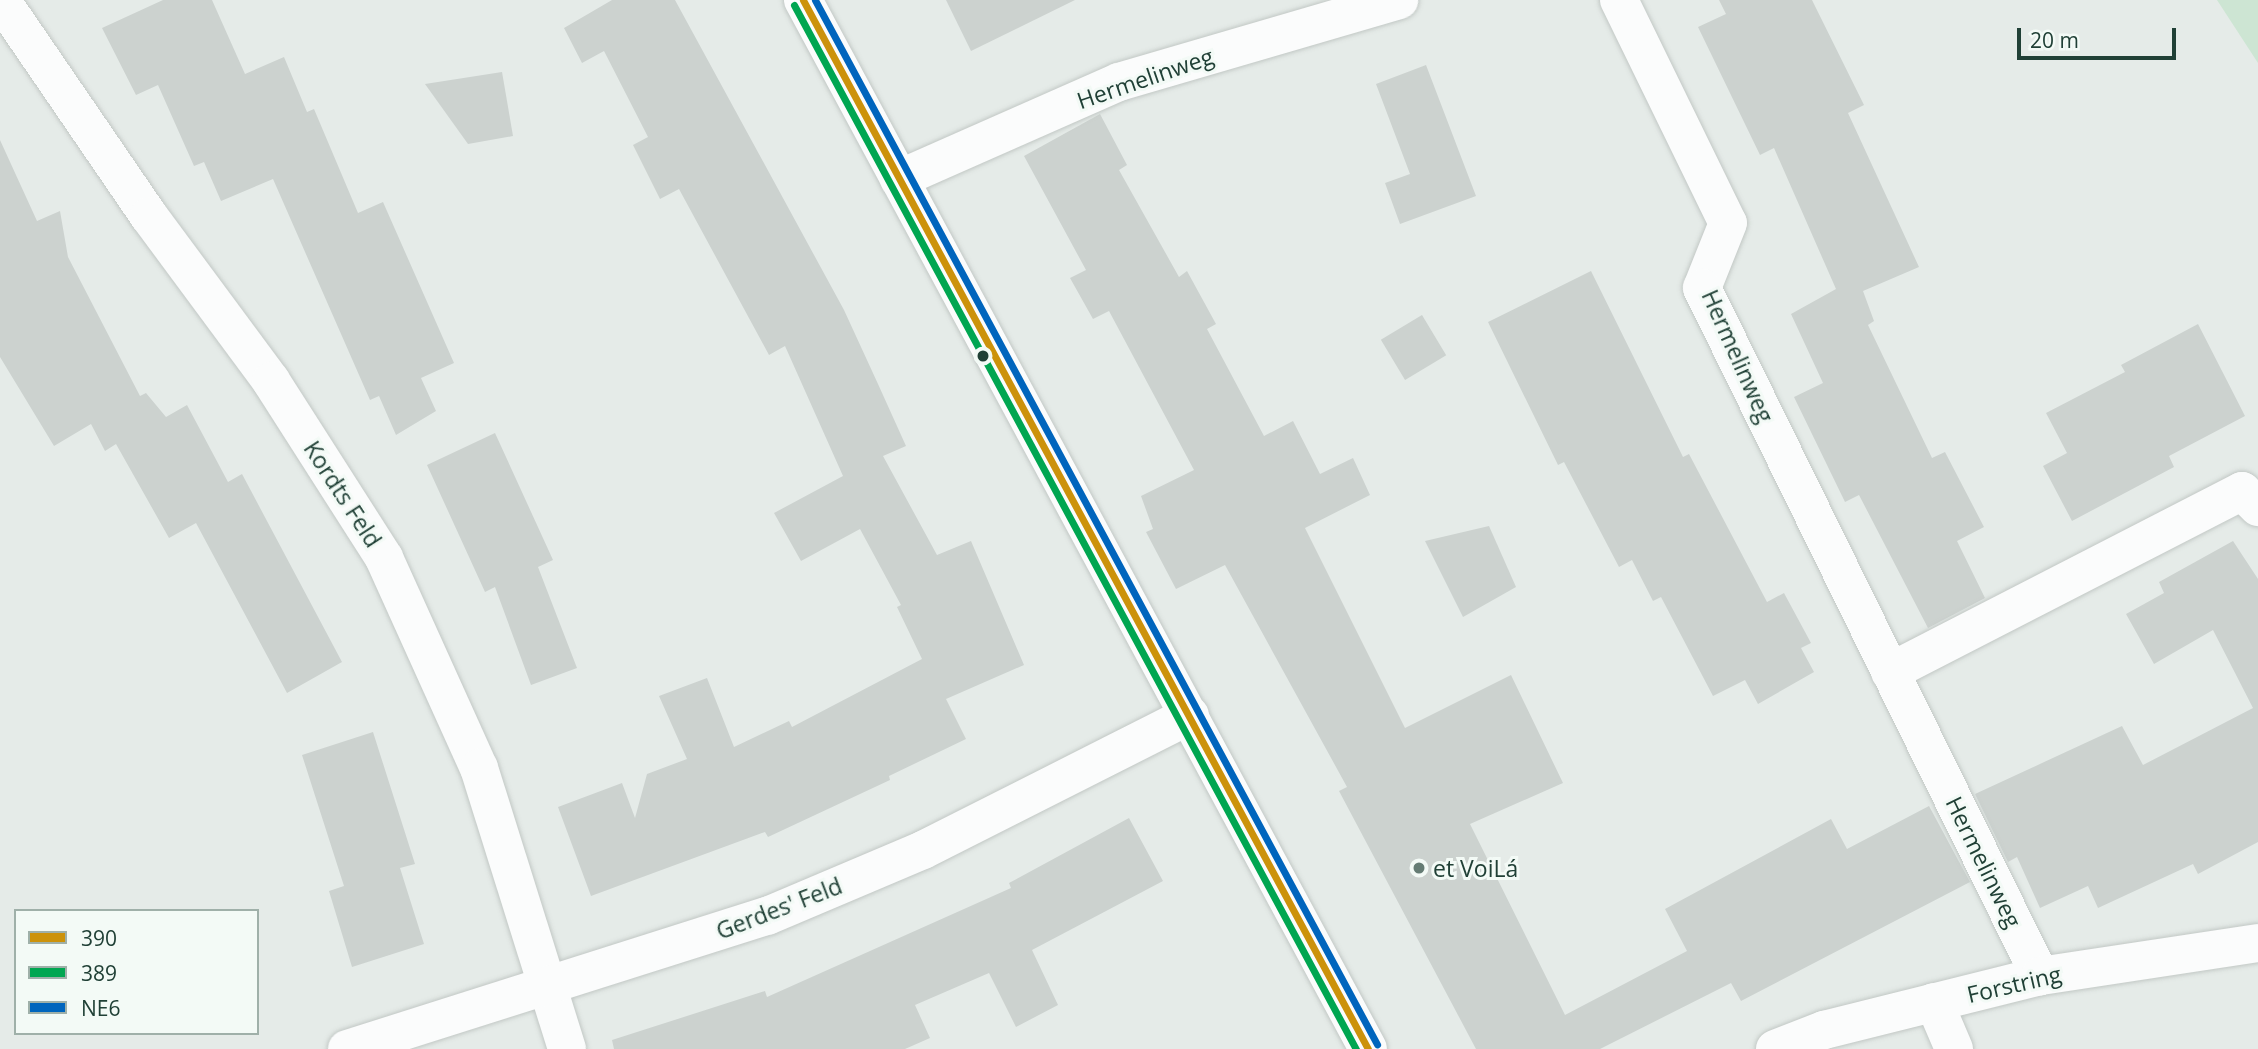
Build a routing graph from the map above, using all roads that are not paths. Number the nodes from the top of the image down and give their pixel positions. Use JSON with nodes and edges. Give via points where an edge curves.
{"nodes":[{"id":1,"x":1,"y":0,"type":"edge"},
{"id":2,"x":803,"y":0,"type":"edge"},
{"id":3,"x":1399,"y":0,"type":"edge"},
{"id":4,"x":1619,"y":0,"type":"edge"},
{"id":5,"x":899,"y":179,"type":"junction"},
{"id":6,"x":2250,"y":499,"type":"edge"},
{"id":7,"x":1890,"y":672,"type":"junction"},
{"id":8,"x":1190,"y":715,"type":"junction"},
{"id":9,"x":2258,"y":943,"type":"edge"},
{"id":10,"x":2040,"y":976,"type":"junction"},
{"id":11,"x":551,"y":984,"type":"junction"},
{"id":12,"x":1934,"y":1002,"type":"junction"},
{"id":13,"x":347,"y":1049,"type":"edge"},
{"id":14,"x":567,"y":1049,"type":"edge"},
{"id":15,"x":1368,"y":1049,"type":"edge"},
{"id":16,"x":1775,"y":1049,"type":"edge"},
{"id":17,"x":1954,"y":1049,"type":"edge"}],
"edges":[{"from":1,"to":11,"type":"street","name":"Kordts Feld","via":[[149,216],[271,381],[384,558],[479,768]]},
{"from":2,"to":5,"type":"street"},
{"from":3,"to":5,"type":"street","name":"Hermelinweg","via":[[1119,82]]},
{"from":4,"to":7,"type":"street","name":"Hermelinweg","via":[[1728,223],[1702,288]]},
{"from":5,"to":8,"type":"street"},
{"from":6,"to":7,"type":"street"},
{"from":7,"to":10,"type":"street","name":"Hermelinweg"},
{"from":8,"to":11,"type":"street","name":"Gerdes' Feld","via":[[923,850],[792,906]]},
{"from":8,"to":15,"type":"street"},
{"from":9,"to":10,"type":"street","name":"Forstring"},
{"from":10,"to":12,"type":"street","name":"Forstring"},
{"from":11,"to":13,"type":"street","name":"Gerdes' Feld"},
{"from":11,"to":14,"type":"street","name":"Kordts Feld"},
{"from":12,"to":16,"type":"street","name":"Forstring","via":[[1824,1030]]},
{"from":12,"to":17,"type":"street"}]}
